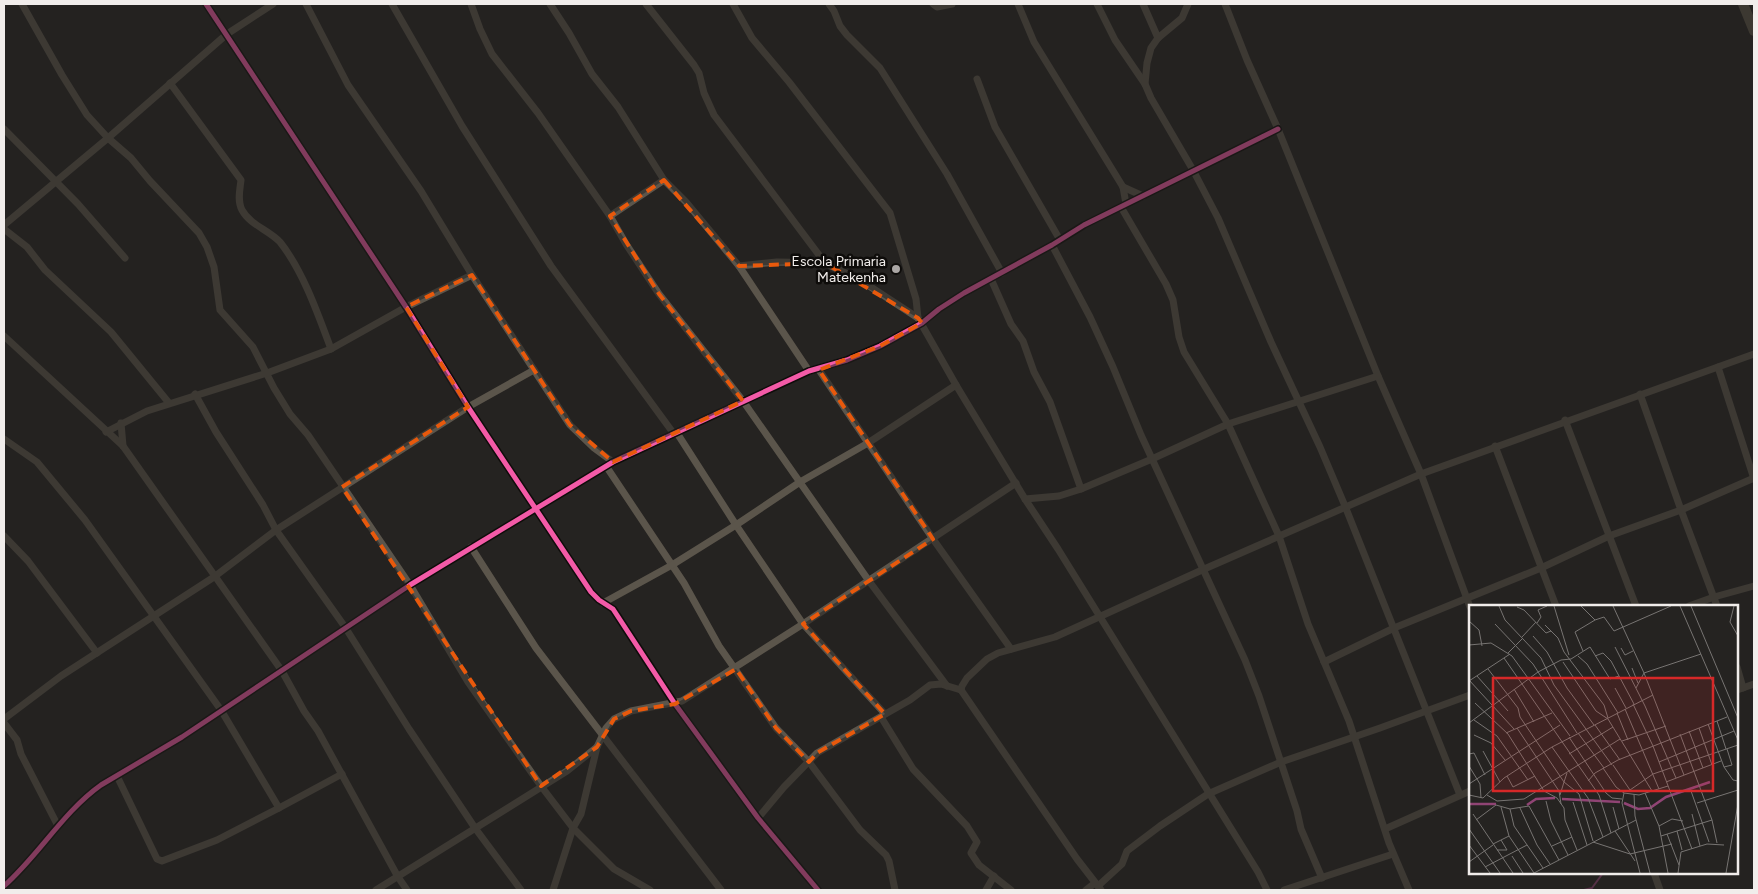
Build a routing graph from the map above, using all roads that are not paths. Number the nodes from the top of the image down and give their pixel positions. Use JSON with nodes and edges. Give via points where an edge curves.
{"nodes":[{"id":1,"x":22,"y":4,"type":"edge"},
{"id":2,"x":206,"y":4,"type":"edge"},
{"id":3,"x":273,"y":4,"type":"edge"},
{"id":4,"x":306,"y":4,"type":"edge"},
{"id":5,"x":392,"y":4,"type":"edge"},
{"id":6,"x":471,"y":4,"type":"edge"},
{"id":7,"x":550,"y":4,"type":"edge"},
{"id":8,"x":646,"y":4,"type":"edge"},
{"id":9,"x":733,"y":4,"type":"edge"},
{"id":10,"x":829,"y":4,"type":"edge"},
{"id":11,"x":933,"y":4,"type":"edge"},
{"id":12,"x":952,"y":4,"type":"edge"},
{"id":13,"x":1018,"y":4,"type":"edge"},
{"id":14,"x":1097,"y":4,"type":"edge"},
{"id":15,"x":1143,"y":4,"type":"edge"},
{"id":16,"x":1188,"y":4,"type":"edge"},
{"id":17,"x":1225,"y":4,"type":"edge"},
{"id":18,"x":1743,"y":4,"type":"edge"},
{"id":19,"x":1754,"y":31,"type":"edge"},
{"id":20,"x":227,"y":34,"type":"junction"},
{"id":21,"x":1158,"y":38,"type":"junction"},
{"id":22,"x":977,"y":79,"type":"dead end"},
{"id":23,"x":170,"y":83,"type":"junction"},
{"id":24,"x":1145,"y":84,"type":"junction"},
{"id":25,"x":4,"y":129,"type":"edge"},
{"id":26,"x":1278,"y":129,"type":"junction"},
{"id":27,"x":108,"y":138,"type":"junction"},
{"id":28,"x":1193,"y":170,"type":"junction"},
{"id":29,"x":664,"y":180,"type":"junction"},
{"id":30,"x":56,"y":181,"type":"junction"},
{"id":31,"x":1123,"y":187,"type":"junction"},
{"id":32,"x":1143,"y":196,"type":"junction"},
{"id":33,"x":1124,"y":206,"type":"junction"},
{"id":34,"x":610,"y":216,"type":"junction"},
{"id":35,"x":4,"y":225,"type":"edge"},
{"id":36,"x":4,"y":229,"type":"edge"},
{"id":37,"x":1060,"y":240,"type":"junction"},
{"id":38,"x":1052,"y":246,"type":"junction"},
{"id":39,"x":125,"y":258,"type":"dead end"},
{"id":40,"x":825,"y":263,"type":"junction"},
{"id":41,"x":739,"y":266,"type":"junction"},
{"id":42,"x":1002,"y":273,"type":"junction"},
{"id":43,"x":472,"y":275,"type":"junction"},
{"id":44,"x":991,"y":279,"type":"junction"},
{"id":45,"x":406,"y":307,"type":"junction"},
{"id":46,"x":920,"y":320,"type":"junction"},
{"id":47,"x":4,"y":336,"type":"edge"},
{"id":48,"x":331,"y":349,"type":"junction"},
{"id":49,"x":1754,"y":354,"type":"edge"},
{"id":50,"x":1718,"y":367,"type":"junction"},
{"id":51,"x":534,"y":370,"type":"junction"},
{"id":52,"x":819,"y":370,"type":"junction"},
{"id":53,"x":267,"y":372,"type":"junction"},
{"id":54,"x":809,"y":372,"type":"junction"},
{"id":55,"x":1378,"y":376,"type":"junction"},
{"id":56,"x":956,"y":385,"type":"junction"},
{"id":57,"x":195,"y":394,"type":"junction"},
{"id":58,"x":1640,"y":394,"type":"junction"},
{"id":59,"x":1298,"y":400,"type":"junction"},
{"id":60,"x":743,"y":401,"type":"junction"},
{"id":61,"x":169,"y":403,"type":"junction"},
{"id":62,"x":468,"y":407,"type":"junction"},
{"id":63,"x":1565,"y":420,"type":"junction"},
{"id":64,"x":121,"y":423,"type":"junction"},
{"id":65,"x":1228,"y":424,"type":"junction"},
{"id":66,"x":106,"y":432,"type":"junction"},
{"id":67,"x":675,"y":433,"type":"junction"},
{"id":68,"x":4,"y":439,"type":"edge"},
{"id":69,"x":868,"y":443,"type":"junction"},
{"id":70,"x":123,"y":446,"type":"junction"},
{"id":71,"x":1495,"y":446,"type":"junction"},
{"id":72,"x":1152,"y":459,"type":"junction"},
{"id":73,"x":610,"y":464,"type":"junction"},
{"id":74,"x":1421,"y":474,"type":"junction"},
{"id":75,"x":1754,"y":478,"type":"edge"},
{"id":76,"x":800,"y":482,"type":"junction"},
{"id":77,"x":1016,"y":484,"type":"junction"},
{"id":78,"x":342,"y":486,"type":"junction"},
{"id":79,"x":1081,"y":489,"type":"junction"},
{"id":80,"x":1025,"y":499,"type":"junction"},
{"id":81,"x":1345,"y":506,"type":"junction"},
{"id":82,"x":537,"y":508,"type":"junction"},
{"id":83,"x":1680,"y":510,"type":"junction"},
{"id":84,"x":736,"y":525,"type":"junction"},
{"id":85,"x":276,"y":530,"type":"junction"},
{"id":86,"x":4,"y":536,"type":"edge"},
{"id":87,"x":1279,"y":536,"type":"junction"},
{"id":88,"x":1609,"y":536,"type":"junction"},
{"id":89,"x":933,"y":539,"type":"junction"},
{"id":90,"x":471,"y":548,"type":"junction"},
{"id":91,"x":672,"y":565,"type":"junction"},
{"id":92,"x":1541,"y":568,"type":"junction"},
{"id":93,"x":1202,"y":570,"type":"junction"},
{"id":94,"x":214,"y":577,"type":"junction"},
{"id":95,"x":869,"y":581,"type":"junction"},
{"id":96,"x":410,"y":585,"type":"junction"},
{"id":97,"x":1754,"y":586,"type":"edge"},
{"id":98,"x":1714,"y":597,"type":"junction"},
{"id":99,"x":1467,"y":598,"type":"junction"},
{"id":100,"x":603,"y":603,"type":"junction"},
{"id":101,"x":1469,"y":605,"type":"edge"},
{"id":102,"x":1556,"y":605,"type":"edge"},
{"id":103,"x":1636,"y":605,"type":"edge"},
{"id":104,"x":1692,"y":605,"type":"edge"},
{"id":105,"x":1717,"y":605,"type":"edge"},
{"id":106,"x":1100,"y":616,"type":"junction"},
{"id":107,"x":152,"y":617,"type":"junction"},
{"id":108,"x":803,"y":624,"type":"junction"},
{"id":109,"x":345,"y":627,"type":"junction"},
{"id":110,"x":1394,"y":628,"type":"junction"},
{"id":111,"x":1011,"y":649,"type":"junction"},
{"id":112,"x":97,"y":653,"type":"junction"},
{"id":113,"x":1324,"y":662,"type":"junction"},
{"id":114,"x":736,"y":669,"type":"junction"},
{"id":115,"x":282,"y":671,"type":"junction"},
{"id":116,"x":1738,"y":675,"type":"edge"},
{"id":117,"x":1754,"y":684,"type":"edge"},
{"id":118,"x":947,"y":686,"type":"junction"},
{"id":119,"x":1740,"y":689,"type":"edge"},
{"id":120,"x":961,"y":690,"type":"junction"},
{"id":121,"x":1469,"y":695,"type":"edge"},
{"id":122,"x":675,"y":704,"type":"junction"},
{"id":123,"x":221,"y":710,"type":"junction"},
{"id":124,"x":1428,"y":711,"type":"junction"},
{"id":125,"x":883,"y":716,"type":"junction"},
{"id":126,"x":4,"y":719,"type":"edge"},
{"id":127,"x":4,"y":723,"type":"edge"},
{"id":128,"x":602,"y":736,"type":"junction"},
{"id":129,"x":1354,"y":736,"type":"junction"},
{"id":130,"x":597,"y":747,"type":"junction"},
{"id":131,"x":810,"y":762,"type":"junction"},
{"id":132,"x":1281,"y":762,"type":"junction"},
{"id":133,"x":342,"y":774,"type":"junction"},
{"id":134,"x":117,"y":776,"type":"junction"},
{"id":135,"x":541,"y":786,"type":"junction"},
{"id":136,"x":1469,"y":791,"type":"edge"},
{"id":137,"x":1208,"y":794,"type":"junction"},
{"id":138,"x":1460,"y":795,"type":"junction"},
{"id":139,"x":279,"y":808,"type":"junction"},
{"id":140,"x":758,"y":818,"type":"junction"},
{"id":141,"x":58,"y":826,"type":"junction"},
{"id":142,"x":475,"y":828,"type":"junction"},
{"id":143,"x":573,"y":828,"type":"junction"},
{"id":144,"x":1384,"y":828,"type":"junction"},
{"id":145,"x":1393,"y":854,"type":"junction"},
{"id":146,"x":1654,"y":874,"type":"edge"},
{"id":147,"x":994,"y":876,"type":"junction"},
{"id":148,"x":398,"y":877,"type":"junction"},
{"id":149,"x":1322,"y":878,"type":"junction"},
{"id":150,"x":4,"y":886,"type":"edge"},
{"id":151,"x":1098,"y":886,"type":"edge"},
{"id":152,"x":376,"y":890,"type":"edge"},
{"id":153,"x":408,"y":890,"type":"edge"},
{"id":154,"x":522,"y":890,"type":"edge"},
{"id":155,"x":553,"y":890,"type":"edge"},
{"id":156,"x":650,"y":890,"type":"edge"},
{"id":157,"x":721,"y":890,"type":"edge"},
{"id":158,"x":818,"y":890,"type":"edge"},
{"id":159,"x":895,"y":890,"type":"edge"},
{"id":160,"x":986,"y":890,"type":"edge"},
{"id":161,"x":1011,"y":890,"type":"edge"},
{"id":162,"x":1086,"y":890,"type":"edge"},
{"id":163,"x":1267,"y":890,"type":"edge"},
{"id":164,"x":1284,"y":890,"type":"edge"},
{"id":165,"x":1409,"y":890,"type":"edge"},
{"id":166,"x":1660,"y":890,"type":"edge"}],
"edges":[{"from":1,"to":27,"type":"street","via":[[87,114]]},
{"from":2,"to":20,"type":"street"},
{"from":3,"to":20,"type":"street"},
{"from":4,"to":43,"type":"street","via":[[348,85],[421,191]]},
{"from":5,"to":67,"type":"street","via":[[462,126],[551,266]]},
{"from":6,"to":34,"type":"street","via":[[492,54]]},
{"from":7,"to":29,"type":"street","via":[[592,74],[618,107]]},
{"from":8,"to":40,"type":"street","via":[[699,73],[714,114]]},
{"from":9,"to":46,"type":"street","via":[[752,38],[890,213]]},
{"from":10,"to":42,"type":"street","via":[[847,35],[880,68],[947,174]]},
{"from":11,"to":12,"type":"street","via":[[937,7]]},
{"from":13,"to":31,"type":"street","via":[[1034,42]]},
{"from":14,"to":24,"type":"street","via":[[1115,40]]},
{"from":15,"to":21,"type":"street"},
{"from":16,"to":21,"type":"street","via":[[1182,18]]},
{"from":17,"to":26,"type":"street"},
{"from":18,"to":19,"type":"street"},
{"from":20,"to":23,"type":"street"},
{"from":20,"to":45,"type":"street"},
{"from":21,"to":24,"type":"street","via":[[1151,48]]},
{"from":22,"to":37,"type":"street","via":[[995,127]]},
{"from":23,"to":27,"type":"street"},
{"from":23,"to":48,"type":"street","via":[[241,180],[242,211],[286,250],[312,298]]},
{"from":24,"to":28,"type":"street"},
{"from":25,"to":30,"type":"street"},
{"from":26,"to":28,"type":"street"},
{"from":26,"to":55,"type":"street"},
{"from":27,"to":30,"type":"street"},
{"from":27,"to":53,"type":"street","via":[[131,158],[199,233],[214,267],[220,310],[254,347]]},
{"from":28,"to":32,"type":"street"},
{"from":28,"to":59,"type":"street","via":[[1218,218]]},
{"from":29,"to":34,"type":"street"},
{"from":29,"to":41,"type":"street"},
{"from":30,"to":35,"type":"street"},
{"from":30,"to":39,"type":"street"},
{"from":31,"to":32,"type":"street"},
{"from":31,"to":33,"type":"street"},
{"from":32,"to":33,"type":"street"},
{"from":33,"to":37,"type":"street"},
{"from":33,"to":65,"type":"street","via":[[1173,300],[1184,352]]},
{"from":34,"to":60,"type":"street","via":[[659,294]]},
{"from":36,"to":61,"type":"street","via":[[111,332]]},
{"from":37,"to":38,"type":"street"},
{"from":38,"to":42,"type":"street"},
{"from":38,"to":72,"type":"street","via":[[1094,325]]},
{"from":40,"to":41,"type":"street","via":[[777,262]]},
{"from":40,"to":46,"type":"street","via":[[860,280]]},
{"from":41,"to":54,"type":"street"},
{"from":42,"to":44,"type":"street"},
{"from":43,"to":45,"type":"street"},
{"from":43,"to":51,"type":"street"},
{"from":44,"to":46,"type":"street"},
{"from":44,"to":79,"type":"street","via":[[1050,402]]},
{"from":45,"to":48,"type":"street"},
{"from":45,"to":62,"type":"street"},
{"from":46,"to":52,"type":"street","via":[[880,346]]},
{"from":46,"to":56,"type":"street"},
{"from":47,"to":66,"type":"street"},
{"from":48,"to":53,"type":"street"},
{"from":49,"to":50,"type":"street"},
{"from":50,"to":58,"type":"street"},
{"from":50,"to":75,"type":"street"},
{"from":51,"to":62,"type":"street"},
{"from":51,"to":73,"type":"street","via":[[570,425]]},
{"from":52,"to":54,"type":"street"},
{"from":52,"to":69,"type":"street"},
{"from":53,"to":57,"type":"street"},
{"from":53,"to":78,"type":"street","via":[[290,414]]},
{"from":54,"to":60,"type":"street"},
{"from":55,"to":59,"type":"street"},
{"from":55,"to":74,"type":"street"},
{"from":56,"to":69,"type":"street"},
{"from":56,"to":77,"type":"street"},
{"from":57,"to":61,"type":"street"},
{"from":57,"to":85,"type":"street"},
{"from":58,"to":63,"type":"street"},
{"from":58,"to":83,"type":"street"},
{"from":59,"to":65,"type":"street"},
{"from":59,"to":81,"type":"street"},
{"from":60,"to":67,"type":"street"},
{"from":60,"to":76,"type":"street"},
{"from":61,"to":64,"type":"street"},
{"from":62,"to":78,"type":"street"},
{"from":62,"to":82,"type":"street"},
{"from":63,"to":71,"type":"street"},
{"from":63,"to":88,"type":"street"},
{"from":64,"to":66,"type":"street"},
{"from":64,"to":70,"type":"street"},
{"from":65,"to":72,"type":"street"},
{"from":65,"to":87,"type":"street"},
{"from":66,"to":70,"type":"street"},
{"from":67,"to":73,"type":"street"},
{"from":67,"to":84,"type":"street"},
{"from":68,"to":107,"type":"street","via":[[37,462],[85,520]]},
{"from":69,"to":76,"type":"street"},
{"from":69,"to":89,"type":"street"},
{"from":70,"to":94,"type":"street"},
{"from":71,"to":74,"type":"street"},
{"from":71,"to":92,"type":"street"},
{"from":72,"to":79,"type":"street"},
{"from":72,"to":93,"type":"street"},
{"from":73,"to":82,"type":"street"},
{"from":73,"to":91,"type":"street"},
{"from":74,"to":81,"type":"street"},
{"from":74,"to":99,"type":"street"},
{"from":75,"to":83,"type":"street"},
{"from":76,"to":84,"type":"street"},
{"from":76,"to":95,"type":"street"},
{"from":77,"to":80,"type":"street"},
{"from":77,"to":89,"type":"street"},
{"from":78,"to":85,"type":"street"},
{"from":78,"to":96,"type":"street"},
{"from":79,"to":80,"type":"street","via":[[1059,496]]},
{"from":80,"to":106,"type":"street"},
{"from":81,"to":87,"type":"street"},
{"from":81,"to":110,"type":"street"},
{"from":82,"to":90,"type":"street"},
{"from":82,"to":100,"type":"street","via":[[591,592]]},
{"from":83,"to":88,"type":"street"},
{"from":83,"to":98,"type":"street"},
{"from":84,"to":91,"type":"street"},
{"from":84,"to":108,"type":"street"},
{"from":85,"to":94,"type":"street"},
{"from":85,"to":109,"type":"street"},
{"from":86,"to":112,"type":"street","via":[[28,561]]},
{"from":87,"to":93,"type":"street"},
{"from":87,"to":113,"type":"street"},
{"from":88,"to":92,"type":"street"},
{"from":88,"to":103,"type":"street"},
{"from":89,"to":95,"type":"street"},
{"from":89,"to":111,"type":"street"},
{"from":90,"to":96,"type":"street"},
{"from":90,"to":128,"type":"street","via":[[536,648]]},
{"from":91,"to":100,"type":"street"},
{"from":91,"to":114,"type":"street"},
{"from":92,"to":99,"type":"street"},
{"from":92,"to":102,"type":"street"},
{"from":93,"to":106,"type":"street"},
{"from":93,"to":132,"type":"street","via":[[1259,696]]},
{"from":94,"to":107,"type":"street"},
{"from":94,"to":115,"type":"street"},
{"from":95,"to":108,"type":"street"},
{"from":95,"to":118,"type":"street"},
{"from":96,"to":109,"type":"street"},
{"from":96,"to":135,"type":"street","via":[[468,682]]},
{"from":97,"to":98,"type":"street"},
{"from":98,"to":104,"type":"street"},
{"from":98,"to":105,"type":"street"},
{"from":99,"to":101,"type":"street"},
{"from":99,"to":110,"type":"street"},
{"from":100,"to":122,"type":"street","via":[[613,609]]},
{"from":106,"to":111,"type":"street","via":[[1055,637]]},
{"from":106,"to":137,"type":"street"},
{"from":107,"to":112,"type":"street"},
{"from":107,"to":123,"type":"street"},
{"from":108,"to":114,"type":"street"},
{"from":108,"to":125,"type":"street"},
{"from":109,"to":115,"type":"street"},
{"from":109,"to":142,"type":"street"},
{"from":110,"to":113,"type":"street"},
{"from":110,"to":124,"type":"street"},
{"from":111,"to":120,"type":"street","via":[[987,659],[967,678]]},
{"from":112,"to":126,"type":"street"},
{"from":113,"to":129,"type":"street"},
{"from":114,"to":122,"type":"street"},
{"from":114,"to":131,"type":"street","via":[[776,728]]},
{"from":115,"to":123,"type":"street"},
{"from":115,"to":133,"type":"street"},
{"from":116,"to":119,"type":"street"},
{"from":117,"to":119,"type":"street"},
{"from":118,"to":120,"type":"street"},
{"from":118,"to":125,"type":"street","via":[[930,685]]},
{"from":120,"to":151,"type":"street"},
{"from":121,"to":124,"type":"street"},
{"from":122,"to":128,"type":"street","via":[[631,711],[614,719]]},
{"from":122,"to":140,"type":"street"},
{"from":123,"to":134,"type":"street"},
{"from":123,"to":139,"type":"street"},
{"from":124,"to":129,"type":"street"},
{"from":124,"to":138,"type":"street"},
{"from":125,"to":131,"type":"street","via":[[817,753]]},
{"from":125,"to":147,"type":"street","via":[[913,769],[978,843],[972,855]]},
{"from":127,"to":141,"type":"street","via":[[17,740]]},
{"from":128,"to":130,"type":"street"},
{"from":128,"to":157,"type":"street"},
{"from":129,"to":132,"type":"street"},
{"from":129,"to":144,"type":"street"},
{"from":130,"to":135,"type":"street","via":[[567,771]]},
{"from":130,"to":143,"type":"street","via":[[581,814]]},
{"from":131,"to":140,"type":"street"},
{"from":131,"to":159,"type":"street","via":[[860,830],[886,855]]},
{"from":132,"to":137,"type":"street"},
{"from":132,"to":149,"type":"street","via":[[1301,829]]},
{"from":133,"to":139,"type":"street"},
{"from":133,"to":148,"type":"street"},
{"from":134,"to":139,"type":"street","via":[[160,861],[217,840]]},
{"from":134,"to":141,"type":"street","via":[[90,793]]},
{"from":135,"to":142,"type":"street"},
{"from":135,"to":143,"type":"street"},
{"from":136,"to":138,"type":"street"},
{"from":137,"to":151,"type":"street","via":[[1127,851],[1122,864]]},
{"from":137,"to":163,"type":"street"},
{"from":138,"to":144,"type":"street"},
{"from":140,"to":158,"type":"street"},
{"from":141,"to":150,"type":"street"},
{"from":142,"to":148,"type":"street"},
{"from":142,"to":154,"type":"street"},
{"from":143,"to":155,"type":"street"},
{"from":143,"to":156,"type":"street","via":[[614,869]]},
{"from":144,"to":145,"type":"street"},
{"from":145,"to":149,"type":"street"},
{"from":145,"to":165,"type":"street"},
{"from":146,"to":166,"type":"street"},
{"from":147,"to":160,"type":"street"},
{"from":147,"to":161,"type":"street"},
{"from":148,"to":152,"type":"street"},
{"from":148,"to":153,"type":"street"},
{"from":149,"to":164,"type":"street"},
{"from":151,"to":162,"type":"street"}]}
